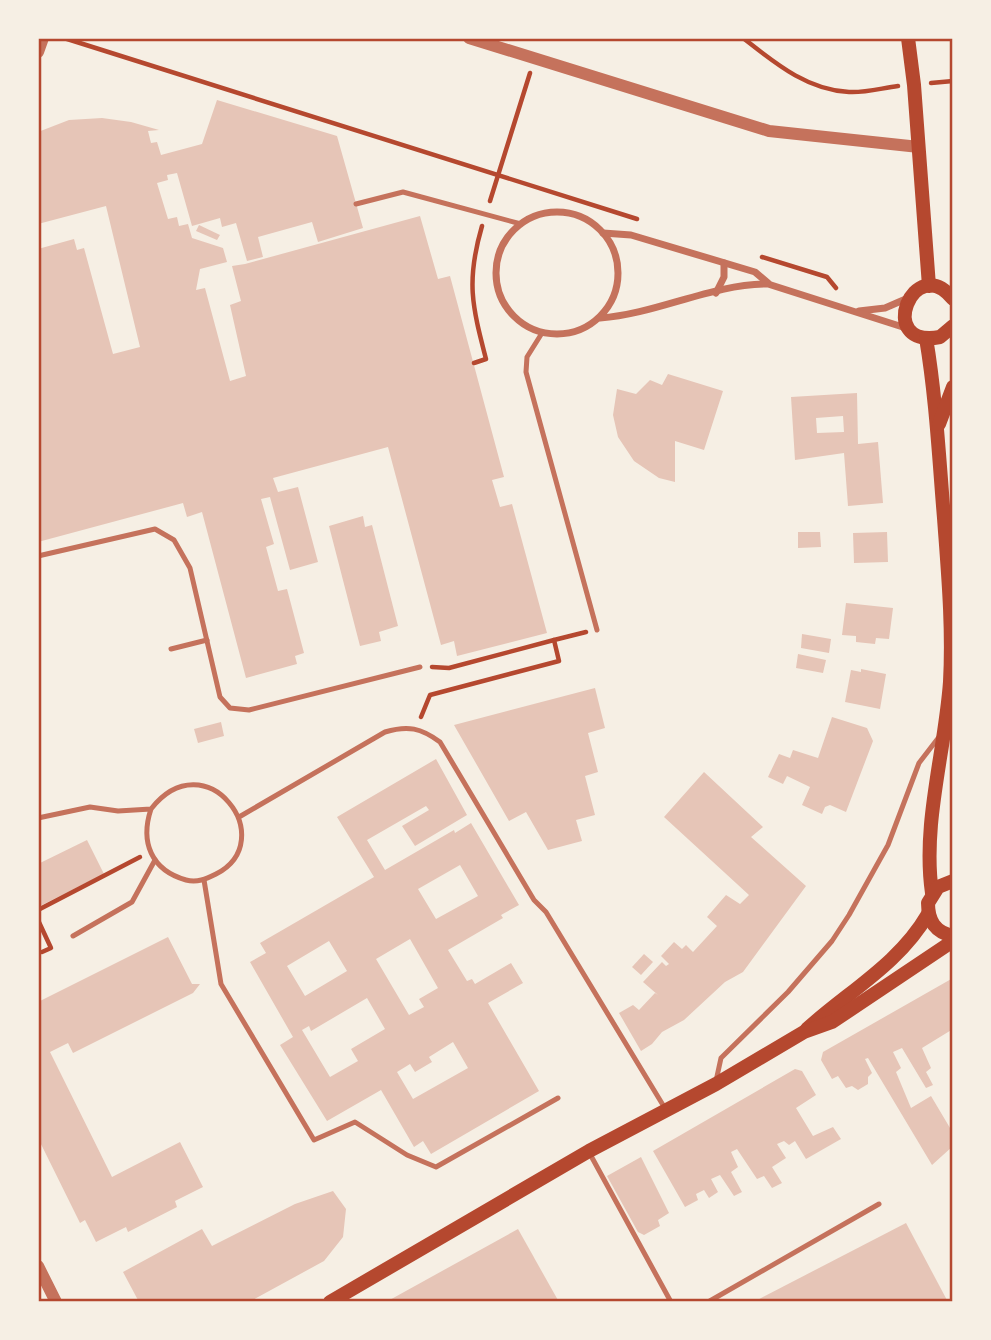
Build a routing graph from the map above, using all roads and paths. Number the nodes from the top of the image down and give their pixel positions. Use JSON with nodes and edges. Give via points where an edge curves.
{"nodes":[{"id":1,"x":43,"y":38,"type":"edge"},
{"id":2,"x":64,"y":38,"type":"edge"},
{"id":3,"x":469,"y":38,"type":"edge"},
{"id":4,"x":743,"y":38,"type":"edge"},
{"id":5,"x":908,"y":38,"type":"edge"},
{"id":6,"x":38,"y":52,"type":"edge"},
{"id":7,"x":535,"y":59,"type":"junction"},
{"id":8,"x":953,"y":81,"type":"edge"},
{"id":9,"x":944,"y":82,"type":"dead end"},
{"id":10,"x":914,"y":85,"type":"junction"},
{"id":11,"x":919,"y":146,"type":"junction"},
{"id":12,"x":498,"y":176,"type":"junction"},
{"id":13,"x":356,"y":204,"type":"dead end"},
{"id":14,"x":485,"y":215,"type":"junction"},
{"id":15,"x":521,"y":224,"type":"junction"},
{"id":16,"x":603,"y":233,"type":"junction"},
{"id":17,"x":724,"y":263,"type":"junction"},
{"id":18,"x":768,"y":284,"type":"junction"},
{"id":19,"x":929,"y":286,"type":"junction"},
{"id":20,"x":715,"y":293,"type":"junction"},
{"id":21,"x":908,"y":297,"type":"junction"},
{"id":22,"x":953,"y":299,"type":"edge"},
{"id":23,"x":855,"y":311,"type":"junction"},
{"id":24,"x":599,"y":318,"type":"junction"},
{"id":25,"x":953,"y":326,"type":"edge"},
{"id":26,"x":910,"y":330,"type":"junction"},
{"id":27,"x":542,"y":333,"type":"junction"},
{"id":28,"x":926,"y":338,"type":"junction"},
{"id":29,"x":474,"y":363,"type":"dead end"},
{"id":30,"x":953,"y":387,"type":"edge"},
{"id":31,"x":937,"y":428,"type":"junction"},
{"id":32,"x":38,"y":556,"type":"edge"},
{"id":33,"x":597,"y":630,"type":"joint"},
{"id":34,"x":207,"y":640,"type":"junction"},
{"id":35,"x":554,"y":640,"type":"junction"},
{"id":36,"x":171,"y":649,"type":"dead end"},
{"id":37,"x":420,"y":667,"type":"joint"},
{"id":38,"x":416,"y":728,"type":"junction"},
{"id":39,"x":945,"y":730,"type":"junction"},
{"id":40,"x":151,"y":810,"type":"junction"},
{"id":41,"x":239,"y":817,"type":"junction"},
{"id":42,"x":38,"y":818,"type":"edge"},
{"id":43,"x":150,"y":852,"type":"junction"},
{"id":44,"x":155,"y":860,"type":"junction"},
{"id":45,"x":204,"y":880,"type":"junction"},
{"id":46,"x":953,"y":881,"type":"edge"},
{"id":47,"x":932,"y":894,"type":"junction"},
{"id":48,"x":38,"y":909,"type":"edge"},
{"id":49,"x":928,"y":914,"type":"junction"},
{"id":50,"x":38,"y":919,"type":"edge"},
{"id":51,"x":73,"y":936,"type":"dead end"},
{"id":52,"x":953,"y":939,"type":"edge"},
{"id":53,"x":42,"y":952,"type":"dead end"},
{"id":54,"x":804,"y":1032,"type":"junction"},
{"id":55,"x":716,"y":1084,"type":"junction"},
{"id":56,"x":558,"y":1098,"type":"dead end"},
{"id":57,"x":666,"y":1110,"type":"junction"},
{"id":58,"x":589,"y":1151,"type":"junction"},
{"id":59,"x":879,"y":1204,"type":"dead end"},
{"id":60,"x":38,"y":1266,"type":"edge"},
{"id":61,"x":56,"y":1301,"type":"edge"},
{"id":62,"x":330,"y":1301,"type":"edge"},
{"id":63,"x":671,"y":1301,"type":"edge"},
{"id":64,"x":708,"y":1301,"type":"edge"}],
"edges":[{"from":1,"to":6,"type":"street"},
{"from":2,"to":12,"type":"path"},
{"from":3,"to":7,"type":"street"},
{"from":4,"to":10,"type":"path","via":[[803,80],[826,89],[851,92]]},
{"from":5,"to":10,"type":"main road"},
{"from":7,"to":11,"type":"street","via":[[769,131]]},
{"from":7,"to":12,"type":"path"},
{"from":8,"to":9,"type":"path"},
{"from":10,"to":11,"type":"main road"},
{"from":11,"to":19,"type":"main road"},
{"from":12,"to":14,"type":"path"},
{"from":13,"to":14,"type":"lane","via":[[403,192]]},
{"from":14,"to":15,"type":"lane"},
{"from":14,"to":29,"type":"path","via":[[474,256],[471,304],[486,359]]},
{"from":15,"to":16,"type":"street","via":[[544,214],[567,213]]},
{"from":15,"to":27,"type":"street","via":[[502,248],[496,281],[510,312]]},
{"from":16,"to":17,"type":"street","via":[[631,235]]},
{"from":16,"to":24,"type":"street","via":[[616,255],[619,273],[615,296]]},
{"from":17,"to":18,"type":"street","via":[[755,272]]},
{"from":17,"to":20,"type":"street","via":[[724,277]]},
{"from":18,"to":20,"type":"street"},
{"from":18,"to":23,"type":"street"},
{"from":19,"to":21,"type":"main road"},
{"from":19,"to":22,"type":"main road"},
{"from":20,"to":24,"type":"street","via":[[632,316]]},
{"from":21,"to":23,"type":"street","via":[[885,308]]},
{"from":21,"to":26,"type":"main road","via":[[904,314]]},
{"from":23,"to":26,"type":"street"},
{"from":24,"to":27,"type":"street","via":[[573,332]]},
{"from":25,"to":28,"type":"main road","via":[[940,337]]},
{"from":26,"to":28,"type":"main road"},
{"from":27,"to":33,"type":"lane","via":[[527,357],[526,372]]},
{"from":28,"to":31,"type":"main road"},
{"from":30,"to":31,"type":"main road"},
{"from":31,"to":39,"type":"main road","via":[[951,618]]},
{"from":32,"to":34,"type":"lane","via":[[155,529],[174,540],[190,568]]},
{"from":33,"to":35,"type":"path"},
{"from":34,"to":36,"type":"lane"},
{"from":34,"to":37,"type":"lane","via":[[220,696],[230,708],[249,710]]},
{"from":35,"to":37,"type":"path","via":[[449,668]]},
{"from":35,"to":38,"type":"path","via":[[559,662],[430,695]]},
{"from":38,"to":41,"type":"lane","via":[[404,726],[385,732]]},
{"from":38,"to":57,"type":"lane","via":[[440,742]]},
{"from":39,"to":47,"type":"main road","via":[[930,831]]},
{"from":39,"to":55,"type":"lane","via":[[919,763],[898,821],[863,893],[812,964],[721,1058]]},
{"from":40,"to":41,"type":"lane","via":[[176,788],[200,785],[219,792]]},
{"from":40,"to":42,"type":"lane","via":[[90,807]]},
{"from":40,"to":43,"type":"lane","via":[[146,826]]},
{"from":41,"to":45,"type":"lane","via":[[242,839],[235,858],[226,869]]},
{"from":43,"to":44,"type":"lane"},
{"from":43,"to":48,"type":"path"},
{"from":44,"to":45,"type":"lane","via":[[168,874]]},
{"from":44,"to":51,"type":"lane","via":[[132,902]]},
{"from":45,"to":56,"type":"lane","via":[[221,984],[314,1140],[355,1122],[407,1155],[436,1167]]},
{"from":46,"to":47,"type":"main road"},
{"from":47,"to":49,"type":"main road"},
{"from":49,"to":52,"type":"main road","via":[[939,931]]},
{"from":49,"to":54,"type":"main road","via":[[901,952]]},
{"from":50,"to":53,"type":"path","via":[[51,948]]},
{"from":52,"to":54,"type":"main road","via":[[832,1022]]},
{"from":54,"to":55,"type":"main road"},
{"from":55,"to":57,"type":"main road"},
{"from":57,"to":58,"type":"main road"},
{"from":58,"to":62,"type":"main road"},
{"from":58,"to":63,"type":"lane"},
{"from":59,"to":64,"type":"lane"},
{"from":60,"to":61,"type":"street"}]}
